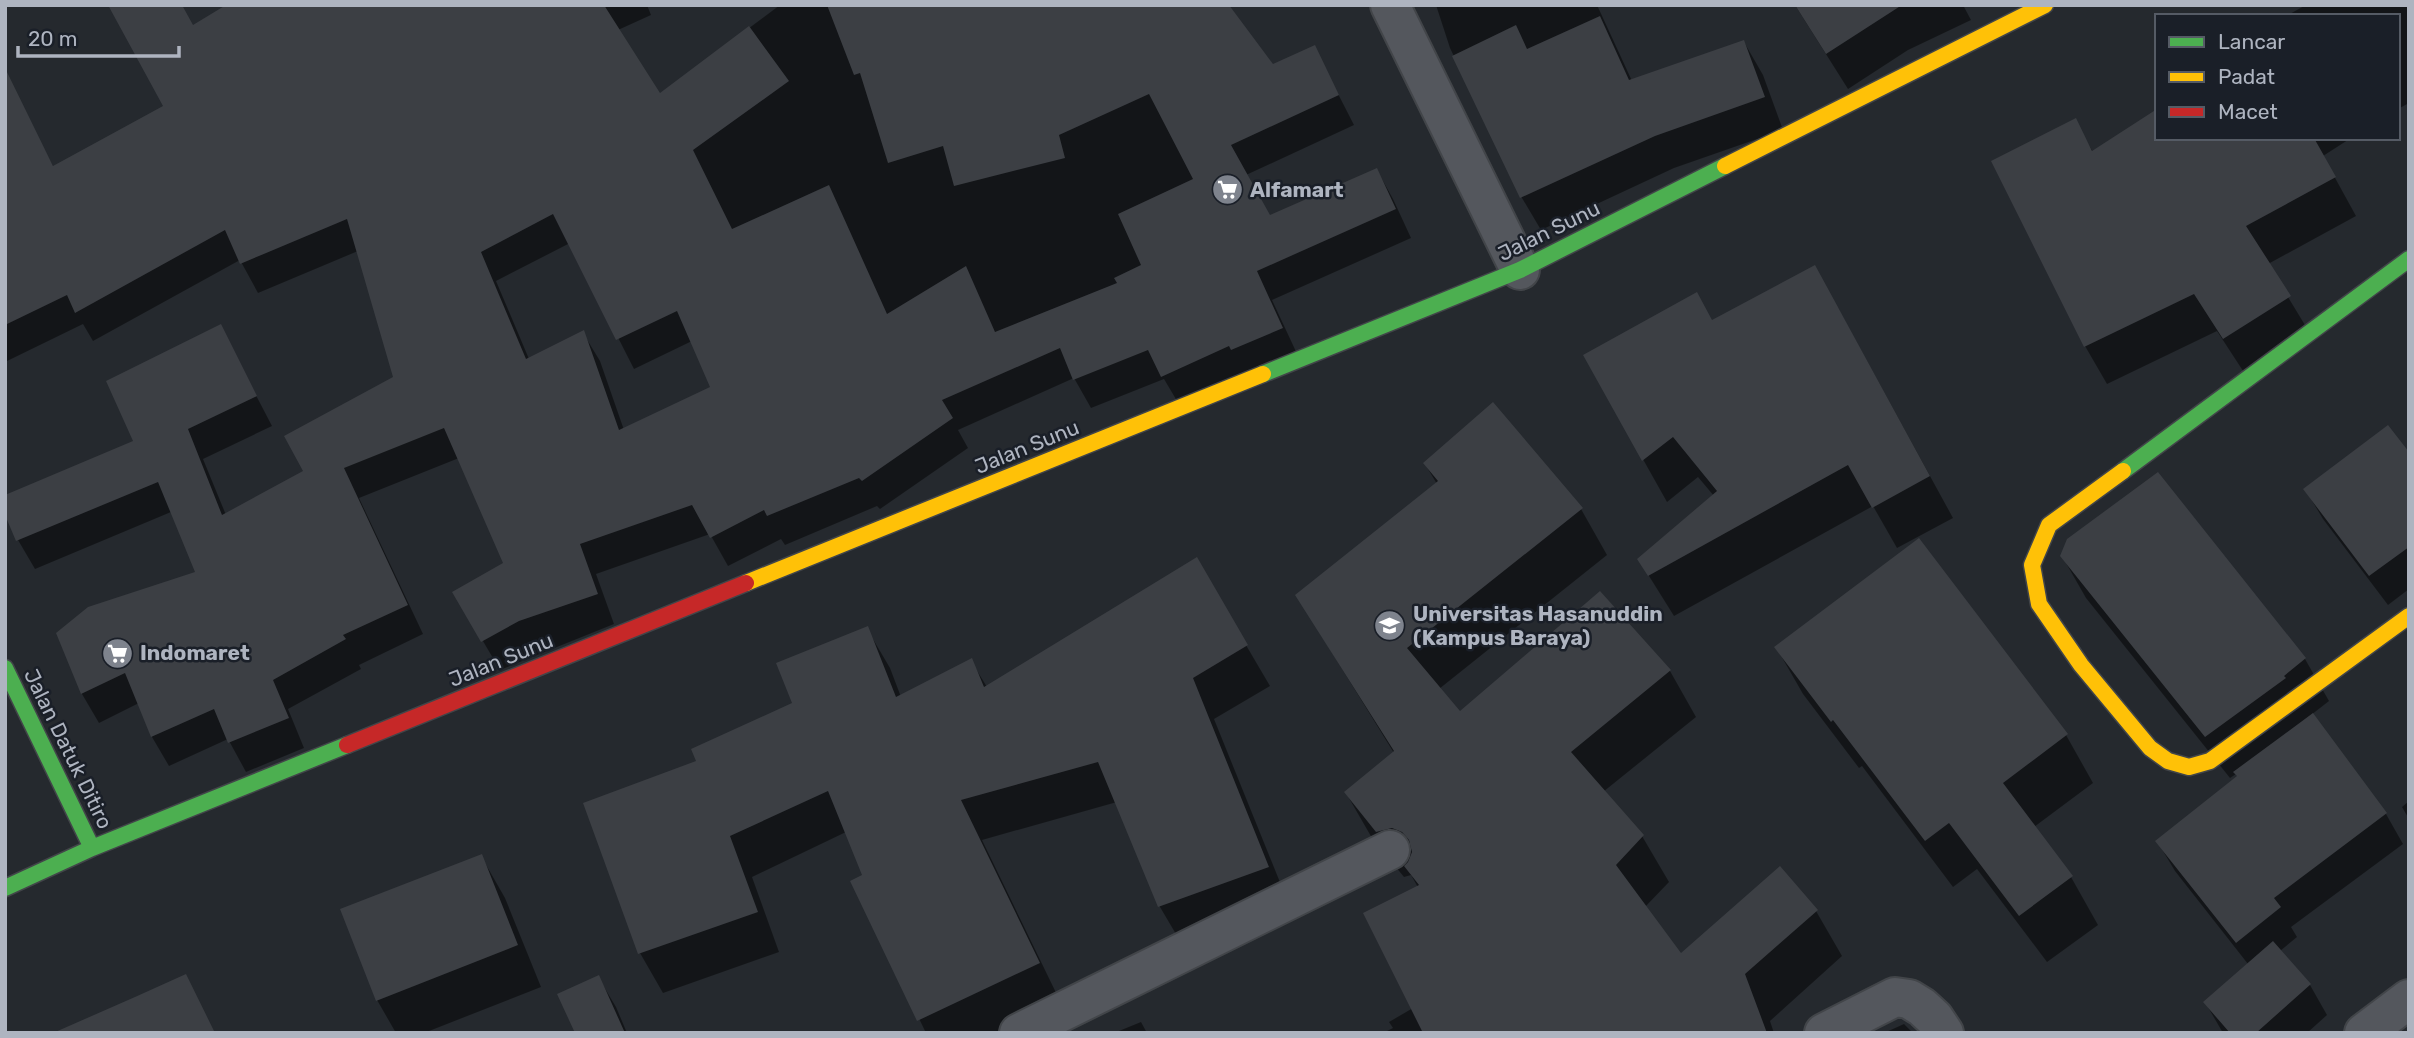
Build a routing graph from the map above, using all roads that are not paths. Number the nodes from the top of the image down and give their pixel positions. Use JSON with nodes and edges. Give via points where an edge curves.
{"nodes":[{"id":1,"x":1390,"y":5,"type":"edge"},
{"id":2,"x":2045,"y":5,"type":"edge"},
{"id":3,"x":2409,"y":259,"type":"edge"},
{"id":4,"x":1520,"y":270,"type":"junction"},
{"id":5,"x":2409,"y":616,"type":"edge"},
{"id":6,"x":5,"y":668,"type":"edge"},
{"id":7,"x":92,"y":848,"type":"junction"},
{"id":8,"x":1390,"y":850,"type":"dead end"},
{"id":9,"x":5,"y":888,"type":"edge"},
{"id":10,"x":2409,"y":999,"type":"edge"},
{"id":11,"x":1019,"y":1033,"type":"edge"},
{"id":12,"x":1824,"y":1033,"type":"edge"},
{"id":13,"x":1944,"y":1033,"type":"edge"},
{"id":14,"x":2364,"y":1033,"type":"edge"}],
"edges":[{"from":1,"to":4,"type":"street"},
{"from":2,"to":4,"type":"main road","name":"Jalan Sunu"},
{"from":3,"to":5,"type":"main road","via":[[2049,524],[2032,565],[2039,604],[2081,665],[2150,748],[2168,761],[2189,767],[2210,761]]},
{"from":4,"to":7,"type":"main road","name":"Jalan Sunu"},
{"from":6,"to":7,"type":"main road","name":"Jalan Datuk Ditiro"},
{"from":7,"to":9,"type":"main road","name":"Jalan Sunu"},
{"from":8,"to":11,"type":"street"},
{"from":10,"to":14,"type":"street"},
{"from":12,"to":13,"type":"street","via":[[1895,997],[1922,1007]]}]}
